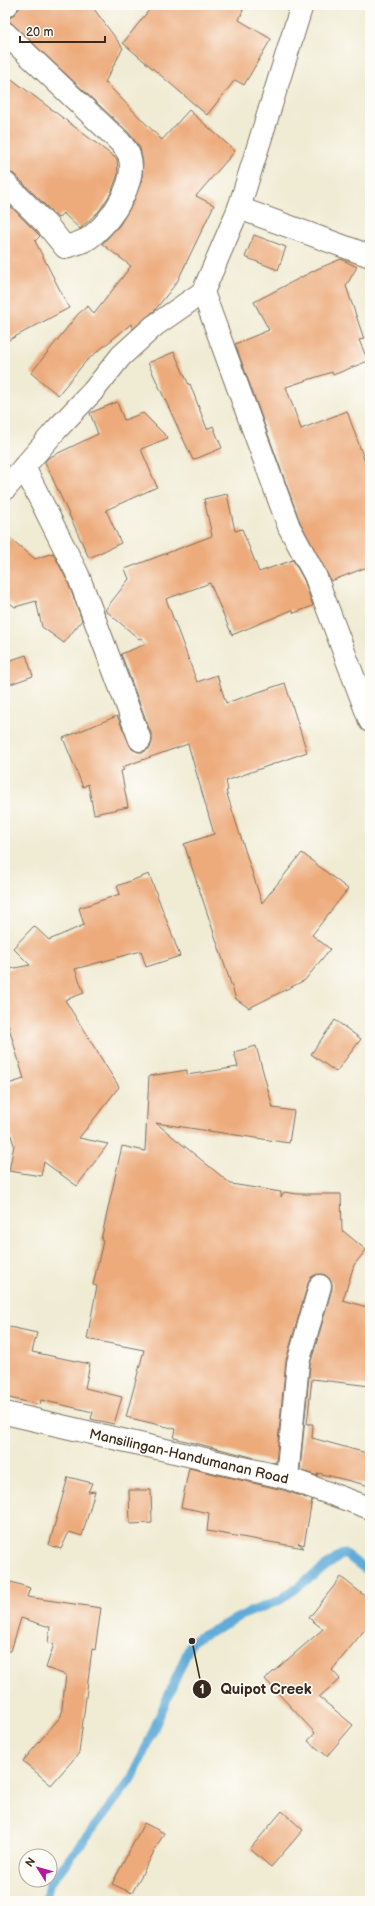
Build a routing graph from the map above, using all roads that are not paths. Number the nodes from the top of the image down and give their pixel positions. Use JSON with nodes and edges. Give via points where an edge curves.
{"nodes":[{"id":1,"x":302,"y":5,"type":"edge"},
{"id":2,"x":5,"y":33,"type":"edge"},
{"id":3,"x":5,"y":183,"type":"edge"},
{"id":4,"x":239,"y":208,"type":"junction"},
{"id":5,"x":370,"y":256,"type":"edge"},
{"id":6,"x":203,"y":292,"type":"junction"},
{"id":7,"x":24,"y":467,"type":"junction"},
{"id":8,"x":5,"y":489,"type":"edge"},
{"id":9,"x":370,"y":721,"type":"edge"},
{"id":10,"x":140,"y":740,"type":"dead end"},
{"id":11,"x":320,"y":1286,"type":"dead end"},
{"id":12,"x":5,"y":1413,"type":"edge"},
{"id":13,"x":287,"y":1478,"type":"junction"},
{"id":14,"x":370,"y":1508,"type":"edge"}],
"edges":[{"from":1,"to":4,"type":"street"},
{"from":2,"to":3,"type":"street","via":[[120,142],[128,154],[130,179],[114,210],[94,235],[65,247]]},
{"from":4,"to":5,"type":"street"},
{"from":4,"to":6,"type":"street"},
{"from":6,"to":7,"type":"street","via":[[154,326],[121,356],[94,390]]},
{"from":6,"to":9,"type":"street","via":[[289,527],[315,575]]},
{"from":7,"to":8,"type":"street"},
{"from":7,"to":10,"type":"street","via":[[78,575]]},
{"from":11,"to":13,"type":"street","via":[[298,1363]]},
{"from":12,"to":13,"type":"street","name":"Mansilingan-Handumanan Road"},
{"from":13,"to":14,"type":"street","name":"Mansilingan-Handumanan Road"}]}
